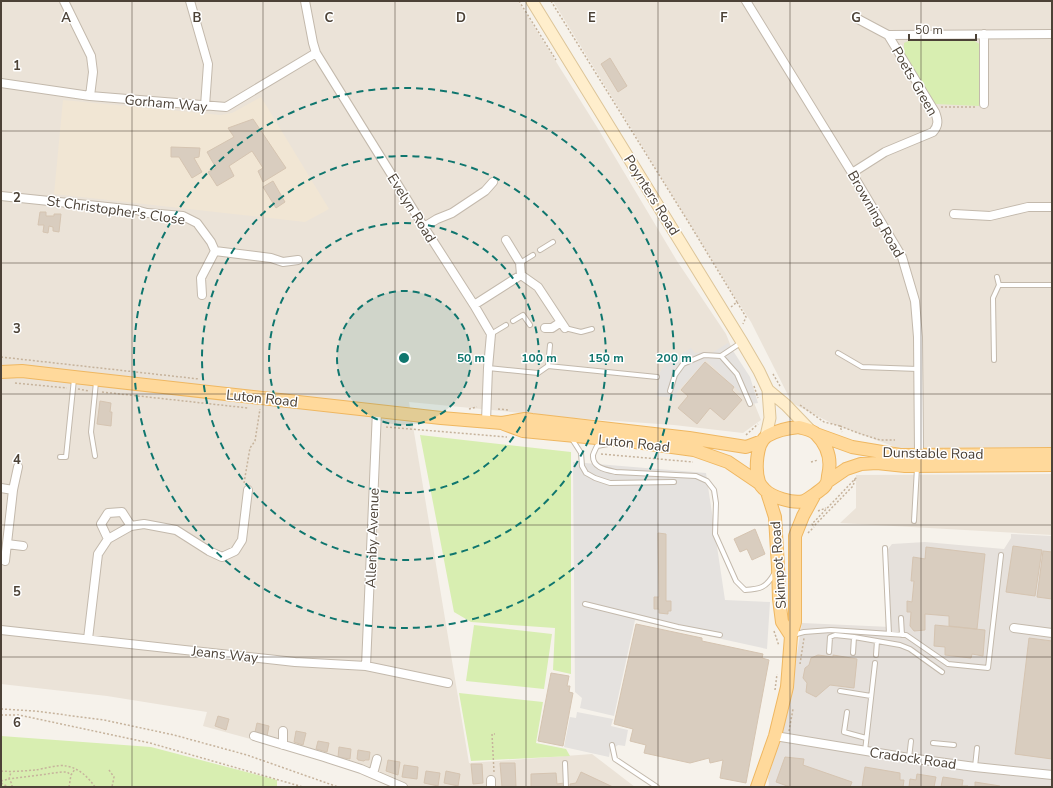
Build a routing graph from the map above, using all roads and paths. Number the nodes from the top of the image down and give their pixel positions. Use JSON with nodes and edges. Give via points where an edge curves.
{"nodes":[{"id":1,"x":64,"y":1,"type":"edge"},
{"id":2,"x":190,"y":1,"type":"edge"},
{"id":3,"x":304,"y":1,"type":"edge"},
{"id":4,"x":532,"y":1,"type":"edge"},
{"id":5,"x":551,"y":1,"type":"edge"},
{"id":6,"x":746,"y":1,"type":"edge"},
{"id":7,"x":856,"y":18,"type":"dead end"},
{"id":8,"x":984,"y":34,"type":"junction"},
{"id":9,"x":1052,"y":34,"type":"edge"},
{"id":10,"x":888,"y":35,"type":"junction"},
{"id":11,"x":316,"y":53,"type":"junction"},
{"id":12,"x":1,"y":83,"type":"edge"},
{"id":13,"x":90,"y":96,"type":"junction"},
{"id":14,"x":984,"y":104,"type":"joint"},
{"id":15,"x":205,"y":106,"type":"junction"},
{"id":16,"x":932,"y":107,"type":"junction"},
{"id":17,"x":852,"y":173,"type":"junction"},
{"id":18,"x":493,"y":182,"type":"dead end"},
{"id":19,"x":1,"y":196,"type":"edge"},
{"id":20,"x":1052,"y":207,"type":"edge"},
{"id":21,"x":954,"y":214,"type":"dead end"},
{"id":22,"x":424,"y":227,"type":"junction"},
{"id":23,"x":506,"y":240,"type":"dead end"},
{"id":24,"x":553,"y":242,"type":"dead end"},
{"id":25,"x":540,"y":250,"type":"dead end"},
{"id":26,"x":215,"y":251,"type":"junction"},
{"id":27,"x":533,"y":255,"type":"dead end"},
{"id":28,"x":298,"y":260,"type":"dead end"},
{"id":29,"x":520,"y":263,"type":"junction"},
{"id":30,"x":521,"y":275,"type":"junction"},
{"id":31,"x":997,"y":277,"type":"dead end"},
{"id":32,"x":999,"y":285,"type":"junction"},
{"id":33,"x":1052,"y":285,"type":"edge"},
{"id":34,"x":202,"y":295,"type":"dead end"},
{"id":35,"x":737,"y":302,"type":"junction"},
{"id":36,"x":474,"y":305,"type":"junction"},
{"id":37,"x":730,"y":308,"type":"dead end"},
{"id":38,"x":513,"y":321,"type":"dead end"},
{"id":39,"x":506,"y":325,"type":"dead end"},
{"id":40,"x":530,"y":325,"type":"dead end"},
{"id":41,"x":563,"y":325,"type":"junction"},
{"id":42,"x":742,"y":327,"type":"dead end"},
{"id":43,"x":545,"y":328,"type":"dead end"},
{"id":44,"x":592,"y":329,"type":"dead end"},
{"id":45,"x":491,"y":334,"type":"junction"},
{"id":46,"x":742,"y":342,"type":"junction"},
{"id":47,"x":550,"y":345,"type":"dead end"},
{"id":48,"x":838,"y":353,"type":"dead end"},
{"id":49,"x":721,"y":356,"type":"junction"},
{"id":50,"x":994,"y":360,"type":"dead end"},
{"id":51,"x":1,"y":365,"type":"edge"},
{"id":52,"x":548,"y":366,"type":"junction"},
{"id":53,"x":488,"y":368,"type":"junction"},
{"id":54,"x":918,"y":369,"type":"junction"},
{"id":55,"x":22,"y":371,"type":"junction"},
{"id":56,"x":1,"y":372,"type":"edge"},
{"id":57,"x":772,"y":373,"type":"dead end"},
{"id":58,"x":657,"y":376,"type":"dead end"},
{"id":59,"x":16,"y":383,"type":"dead end"},
{"id":60,"x":74,"y":383,"type":"junction"},
{"id":61,"x":753,"y":384,"type":"dead end"},
{"id":62,"x":95,"y":385,"type":"junction"},
{"id":63,"x":780,"y":386,"type":"dead end"},
{"id":64,"x":768,"y":390,"type":"junction"},
{"id":65,"x":670,"y":391,"type":"dead end"},
{"id":66,"x":796,"y":401,"type":"dead end"},
{"id":67,"x":760,"y":403,"type":"dead end"},
{"id":68,"x":750,"y":404,"type":"dead end"},
{"id":69,"x":252,"y":408,"type":"dead end"},
{"id":70,"x":498,"y":408,"type":"dead end"},
{"id":71,"x":260,"y":409,"type":"dead end"},
{"id":72,"x":377,"y":411,"type":"junction"},
{"id":73,"x":512,"y":411,"type":"dead end"},
{"id":74,"x":486,"y":421,"type":"junction"},
{"id":75,"x":761,"y":421,"type":"dead end"},
{"id":76,"x":502,"y":423,"type":"junction"},
{"id":77,"x":840,"y":426,"type":"junction"},
{"id":78,"x":386,"y":427,"type":"dead end"},
{"id":79,"x":813,"y":432,"type":"junction"},
{"id":80,"x":842,"y":433,"type":"dead end"},
{"id":81,"x":571,"y":436,"type":"junction"},
{"id":82,"x":508,"y":437,"type":"dead end"},
{"id":83,"x":745,"y":437,"type":"dead end"},
{"id":84,"x":764,"y":439,"type":"junction"},
{"id":85,"x":895,"y":440,"type":"dead end"},
{"id":86,"x":628,"y":441,"type":"junction"},
{"id":87,"x":1052,"y":454,"type":"edge"},
{"id":88,"x":95,"y":456,"type":"dead end"},
{"id":89,"x":60,"y":457,"type":"dead end"},
{"id":90,"x":918,"y":460,"type":"junction"},
{"id":91,"x":1052,"y":465,"type":"edge"},
{"id":92,"x":18,"y":468,"type":"dead end"},
{"id":93,"x":855,"y":479,"type":"dead end"},
{"id":94,"x":674,"y":482,"type":"dead end"},
{"id":95,"x":827,"y":482,"type":"junction"},
{"id":96,"x":1,"y":488,"type":"edge"},
{"id":97,"x":763,"y":488,"type":"junction"},
{"id":98,"x":13,"y":490,"type":"junction"},
{"id":99,"x":248,"y":490,"type":"joint"},
{"id":100,"x":815,"y":494,"type":"junction"},
{"id":101,"x":844,"y":496,"type":"dead end"},
{"id":102,"x":914,"y":521,"type":"dead end"},
{"id":103,"x":131,"y":526,"type":"junction"},
{"id":104,"x":814,"y":526,"type":"dead end"},
{"id":105,"x":810,"y":531,"type":"dead end"},
{"id":106,"x":108,"y":539,"type":"junction"},
{"id":107,"x":7,"y":544,"type":"junction"},
{"id":108,"x":23,"y":546,"type":"dead end"},
{"id":109,"x":885,"y":548,"type":"dead end"},
{"id":110,"x":1001,"y":555,"type":"dead end"},
{"id":111,"x":5,"y":561,"type":"dead end"},
{"id":112,"x":778,"y":567,"type":"junction"},
{"id":113,"x":585,"y":604,"type":"dead end"},
{"id":114,"x":901,"y":618,"type":"dead end"},
{"id":115,"x":773,"y":627,"type":"dead end"},
{"id":116,"x":1014,"y":628,"type":"dead end"},
{"id":117,"x":1,"y":630,"type":"edge"},
{"id":118,"x":1052,"y":633,"type":"edge"},
{"id":119,"x":889,"y":634,"type":"junction"},
{"id":120,"x":720,"y":635,"type":"dead end"},
{"id":121,"x":902,"y":635,"type":"junction"},
{"id":122,"x":791,"y":636,"type":"junction"},
{"id":123,"x":854,"y":637,"type":"junction"},
{"id":124,"x":88,"y":639,"type":"junction"},
{"id":125,"x":877,"y":641,"type":"junction"},
{"id":126,"x":780,"y":648,"type":"dead end"},
{"id":127,"x":829,"y":652,"type":"dead end"},
{"id":128,"x":853,"y":653,"type":"dead end"},
{"id":129,"x":876,"y":655,"type":"dead end"},
{"id":130,"x":874,"y":663,"type":"dead end"},
{"id":131,"x":366,"y":666,"type":"junction"},
{"id":132,"x":777,"y":672,"type":"dead end"},
{"id":133,"x":942,"y":672,"type":"dead end"},
{"id":134,"x":448,"y":683,"type":"dead end"},
{"id":135,"x":840,"y":691,"type":"dead end"},
{"id":136,"x":774,"y":696,"type":"dead end"},
{"id":137,"x":871,"y":696,"type":"junction"},
{"id":138,"x":1,"y":709,"type":"edge"},
{"id":139,"x":847,"y":712,"type":"dead end"},
{"id":140,"x":1,"y":715,"type":"edge"},
{"id":141,"x":283,"y":731,"type":"dead end"},
{"id":142,"x":494,"y":734,"type":"dead end"},
{"id":143,"x":254,"y":736,"type":"dead end"},
{"id":144,"x":775,"y":736,"type":"junction"},
{"id":145,"x":866,"y":738,"type":"junction"},
{"id":146,"x":911,"y":741,"type":"dead end"},
{"id":147,"x":933,"y":743,"type":"dead end"},
{"id":148,"x":283,"y":745,"type":"junction"},
{"id":149,"x":612,"y":746,"type":"dead end"},
{"id":150,"x":954,"y":746,"type":"dead end"},
{"id":151,"x":977,"y":748,"type":"dead end"},
{"id":152,"x":865,"y":751,"type":"junction"},
{"id":153,"x":908,"y":758,"type":"junction"},
{"id":154,"x":377,"y":759,"type":"dead end"},
{"id":155,"x":565,"y":763,"type":"dead end"},
{"id":156,"x":975,"y":767,"type":"junction"},
{"id":157,"x":75,"y":768,"type":"junction"},
{"id":158,"x":109,"y":770,"type":"dead end"},
{"id":159,"x":1,"y":771,"type":"edge"},
{"id":160,"x":11,"y":772,"type":"junction"},
{"id":161,"x":373,"y":774,"type":"junction"},
{"id":162,"x":71,"y":775,"type":"junction"},
{"id":163,"x":1052,"y":775,"type":"edge"},
{"id":164,"x":9,"y":779,"type":"junction"},
{"id":165,"x":1,"y":782,"type":"edge"},
{"id":166,"x":491,"y":784,"type":"edge"},
{"id":167,"x":8,"y":787,"type":"edge"},
{"id":168,"x":12,"y":787,"type":"edge"},
{"id":169,"x":69,"y":787,"type":"edge"},
{"id":170,"x":95,"y":787,"type":"edge"},
{"id":171,"x":113,"y":787,"type":"edge"},
{"id":172,"x":303,"y":787,"type":"edge"},
{"id":173,"x":338,"y":787,"type":"edge"},
{"id":174,"x":403,"y":787,"type":"edge"},
{"id":175,"x":566,"y":787,"type":"edge"},
{"id":176,"x":657,"y":787,"type":"edge"},
{"id":177,"x":757,"y":787,"type":"edge"}],
"edges":[{"from":1,"to":13,"type":"street","via":[[91,56],[93,72]]},
{"from":2,"to":15,"type":"street","via":[[208,64]]},
{"from":3,"to":11,"type":"street","name":"Evelyn Road"},
{"from":4,"to":46,"type":"street","name":"Poynters Road"},
{"from":5,"to":35,"type":"path"},
{"from":6,"to":17,"type":"street","name":"Browning Road"},
{"from":7,"to":10,"type":"street","name":"Poets Green"},
{"from":8,"to":9,"type":"street","name":"Poets Green"},
{"from":8,"to":10,"type":"street","name":"Poets Green"},
{"from":8,"to":14,"type":"street"},
{"from":10,"to":16,"type":"street","name":"Poets Green"},
{"from":11,"to":15,"type":"street","name":"Gorham Way","via":[[226,107]]},
{"from":11,"to":22,"type":"street","name":"Evelyn Road"},
{"from":12,"to":13,"type":"street","name":"Gorham Way"},
{"from":13,"to":15,"type":"street","name":"Gorham Way"},
{"from":14,"to":16,"type":"path","via":[[980,108]]},
{"from":16,"to":17,"type":"street","name":"Poets Green","via":[[938,123],[933,132],[885,152]]},
{"from":17,"to":54,"type":"street","name":"Browning Road","via":[[902,258],[915,301]]},
{"from":18,"to":22,"type":"street","via":[[485,191],[452,214]]},
{"from":19,"to":26,"type":"street","name":"St Christopher's Close","via":[[183,216],[197,223]]},
{"from":20,"to":21,"type":"street","via":[[1028,207],[990,216]]},
{"from":22,"to":36,"type":"street","name":"Evelyn Road"},
{"from":23,"to":29,"type":"street"},
{"from":24,"to":25,"type":"lane"},
{"from":26,"to":28,"type":"street","via":[[271,258],[283,262]]},
{"from":26,"to":34,"type":"street","via":[[201,278]]},
{"from":27,"to":29,"type":"lane"},
{"from":29,"to":30,"type":"street"},
{"from":30,"to":36,"type":"street"},
{"from":30,"to":41,"type":"street","via":[[538,287]]},
{"from":31,"to":32,"type":"lane"},
{"from":32,"to":33,"type":"lane"},
{"from":32,"to":50,"type":"lane","via":[[993,298]]},
{"from":35,"to":37,"type":"path"},
{"from":35,"to":42,"type":"path","via":[[746,317]]},
{"from":36,"to":45,"type":"street","name":"Evelyn Road"},
{"from":38,"to":40,"type":"lane","via":[[523,315]]},
{"from":39,"to":45,"type":"lane"},
{"from":41,"to":43,"type":"street"},
{"from":41,"to":44,"type":"lane","via":[[581,332]]},
{"from":45,"to":53,"type":"street"},
{"from":46,"to":49,"type":"lane"},
{"from":46,"to":64,"type":"street","name":"Poynters Road"},
{"from":47,"to":52,"type":"lane"},
{"from":48,"to":54,"type":"lane","via":[[862,367]]},
{"from":49,"to":65,"type":"lane","via":[[704,355],[683,364],[675,375]]},
{"from":49,"to":68,"type":"lane","via":[[737,374]]},
{"from":51,"to":55,"type":"main road","name":"Luton Road"},
{"from":52,"to":53,"type":"lane","via":[[538,374]]},
{"from":52,"to":58,"type":"lane"},
{"from":53,"to":74,"type":"street"},
{"from":54,"to":90,"type":"street","name":"Browning Road"},
{"from":55,"to":56,"type":"main road","name":"Luton Road"},
{"from":55,"to":60,"type":"main road","name":"Luton Road"},
{"from":57,"to":63,"type":"path"},
{"from":59,"to":60,"type":"path"},
{"from":60,"to":62,"type":"main road","name":"Luton Road"},
{"from":60,"to":62,"type":"path"},
{"from":60,"to":89,"type":"lane","via":[[66,457]]},
{"from":61,"to":67,"type":"path"},
{"from":62,"to":69,"type":"path"},
{"from":62,"to":72,"type":"main road","name":"Luton Road"},
{"from":62,"to":88,"type":"lane","via":[[91,432]]},
{"from":64,"to":79,"type":"street","name":"Poynters Road"},
{"from":64,"to":84,"type":"street","name":"Poynters Road","via":[[770,418]]},
{"from":66,"to":77,"type":"path","via":[[824,422]]},
{"from":70,"to":73,"type":"path"},
{"from":71,"to":99,"type":"path","via":[[244,483]]},
{"from":72,"to":74,"type":"main road","name":"Luton Road"},
{"from":72,"to":131,"type":"street","name":"Allenby Avenue"},
{"from":74,"to":76,"type":"main road","name":"Luton Road"},
{"from":75,"to":83,"type":"path"},
{"from":76,"to":81,"type":"main road","name":"Luton Road","via":[[523,431]]},
{"from":76,"to":84,"type":"main road","name":"Luton Road","via":[[525,419],[746,447]]},
{"from":77,"to":80,"type":"path"},
{"from":77,"to":85,"type":"path","via":[[880,440]]},
{"from":78,"to":82,"type":"path"},
{"from":79,"to":84,"type":"main road","via":[[800,427],[790,428],[780,430]]},
{"from":79,"to":90,"type":"main road","name":"Dunstable Road","via":[[852,447]]},
{"from":79,"to":95,"type":"main road","via":[[826,446],[830,457]]},
{"from":81,"to":86,"type":"main road","name":"Luton Road"},
{"from":81,"to":94,"type":"lane","via":[[581,453],[582,466],[595,478],[610,483]]},
{"from":84,"to":97,"type":"main road","via":[[759,450],[756,471]]},
{"from":86,"to":97,"type":"main road","name":"Luton Road","via":[[694,450],[728,462]]},
{"from":86,"to":112,"type":"lane","via":[[597,446],[593,456],[595,464],[603,470],[616,472],[696,476],[707,481],[714,490],[716,503],[715,534],[736,581],[745,590],[760,588],[771,580]]},
{"from":87,"to":90,"type":"main road","name":"Dunstable Road"},
{"from":90,"to":91,"type":"main road","name":"Dunstable Road"},
{"from":90,"to":95,"type":"main road","name":"Dunstable Road","via":[[905,466],[861,464],[846,469]]},
{"from":90,"to":102,"type":"lane"},
{"from":92,"to":98,"type":"street"},
{"from":93,"to":101,"type":"path","via":[[853,486]]},
{"from":95,"to":100,"type":"main road"},
{"from":96,"to":98,"type":"street"},
{"from":97,"to":100,"type":"main road","via":[[778,498],[789,501],[803,501]]},
{"from":97,"to":112,"type":"main road","name":"Skimpot Road","via":[[775,517]]},
{"from":98,"to":107,"type":"street"},
{"from":99,"to":103,"type":"street","via":[[242,540],[235,552],[222,556],[209,551],[176,530],[144,524]]},
{"from":100,"to":122,"type":"main road","name":"Skimpot Road","via":[[795,536],[795,622]]},
{"from":103,"to":106,"type":"street"},
{"from":103,"to":106,"type":"street","via":[[122,512],[108,513],[101,524]]},
{"from":104,"to":105,"type":"path"},
{"from":106,"to":124,"type":"street","via":[[98,554]]},
{"from":107,"to":108,"type":"street"},
{"from":107,"to":111,"type":"street"},
{"from":109,"to":119,"type":"lane"},
{"from":110,"to":121,"type":"lane","via":[[988,668],[948,664],[906,635]]},
{"from":112,"to":122,"type":"main road","name":"Skimpot Road","via":[[782,622]]},
{"from":113,"to":120,"type":"lane"},
{"from":114,"to":121,"type":"lane"},
{"from":115,"to":126,"type":"path"},
{"from":116,"to":118,"type":"street"},
{"from":117,"to":124,"type":"street","name":"Jeans Way"},
{"from":119,"to":121,"type":"lane"},
{"from":119,"to":122,"type":"lane","via":[[831,630],[804,632]]},
{"from":122,"to":144,"type":"main road","name":"Skimpot Road","via":[[787,688]]},
{"from":123,"to":125,"type":"lane"},
{"from":123,"to":127,"type":"lane","via":[[830,637]]},
{"from":123,"to":128,"type":"lane"},
{"from":124,"to":131,"type":"street","name":"Jeans Way","via":[[295,662]]},
{"from":125,"to":129,"type":"lane"},
{"from":125,"to":133,"type":"lane","via":[[910,649]]},
{"from":130,"to":137,"type":"lane"},
{"from":131,"to":134,"type":"street","name":"Jeans Way"},
{"from":132,"to":136,"type":"path"},
{"from":135,"to":137,"type":"lane"},
{"from":137,"to":145,"type":"lane"},
{"from":138,"to":173,"type":"path","via":[[104,720],[174,735],[247,755]]},
{"from":139,"to":145,"type":"lane","via":[[844,732]]},
{"from":140,"to":172,"type":"path","via":[[19,715],[150,743]]},
{"from":141,"to":148,"type":"street"},
{"from":142,"to":166,"type":"path","via":[[494,778]]},
{"from":143,"to":148,"type":"street"},
{"from":144,"to":152,"type":"street","name":"Cradock Road"},
{"from":144,"to":177,"type":"main road","name":"Skimpot Road"},
{"from":145,"to":152,"type":"lane"},
{"from":146,"to":153,"type":"lane"},
{"from":147,"to":150,"type":"lane"},
{"from":148,"to":161,"type":"street"},
{"from":149,"to":176,"type":"lane","via":[[615,759]]},
{"from":151,"to":156,"type":"lane"},
{"from":152,"to":153,"type":"street","name":"Cradock Road"},
{"from":153,"to":156,"type":"street","name":"Cradock Road"},
{"from":154,"to":161,"type":"street"},
{"from":155,"to":175,"type":"lane"},
{"from":156,"to":163,"type":"street","name":"Cradock Road"},
{"from":157,"to":160,"type":"path","via":[[65,765]]},
{"from":157,"to":162,"type":"path"},
{"from":157,"to":170,"type":"path"},
{"from":158,"to":171,"type":"path","via":[[114,777]]},
{"from":159,"to":160,"type":"path"},
{"from":160,"to":164,"type":"path"},
{"from":161,"to":174,"type":"street"},
{"from":162,"to":164,"type":"path","via":[[62,772]]},
{"from":162,"to":169,"type":"path"},
{"from":164,"to":165,"type":"path"},
{"from":164,"to":168,"type":"path"},
{"from":165,"to":167,"type":"path"}]}
